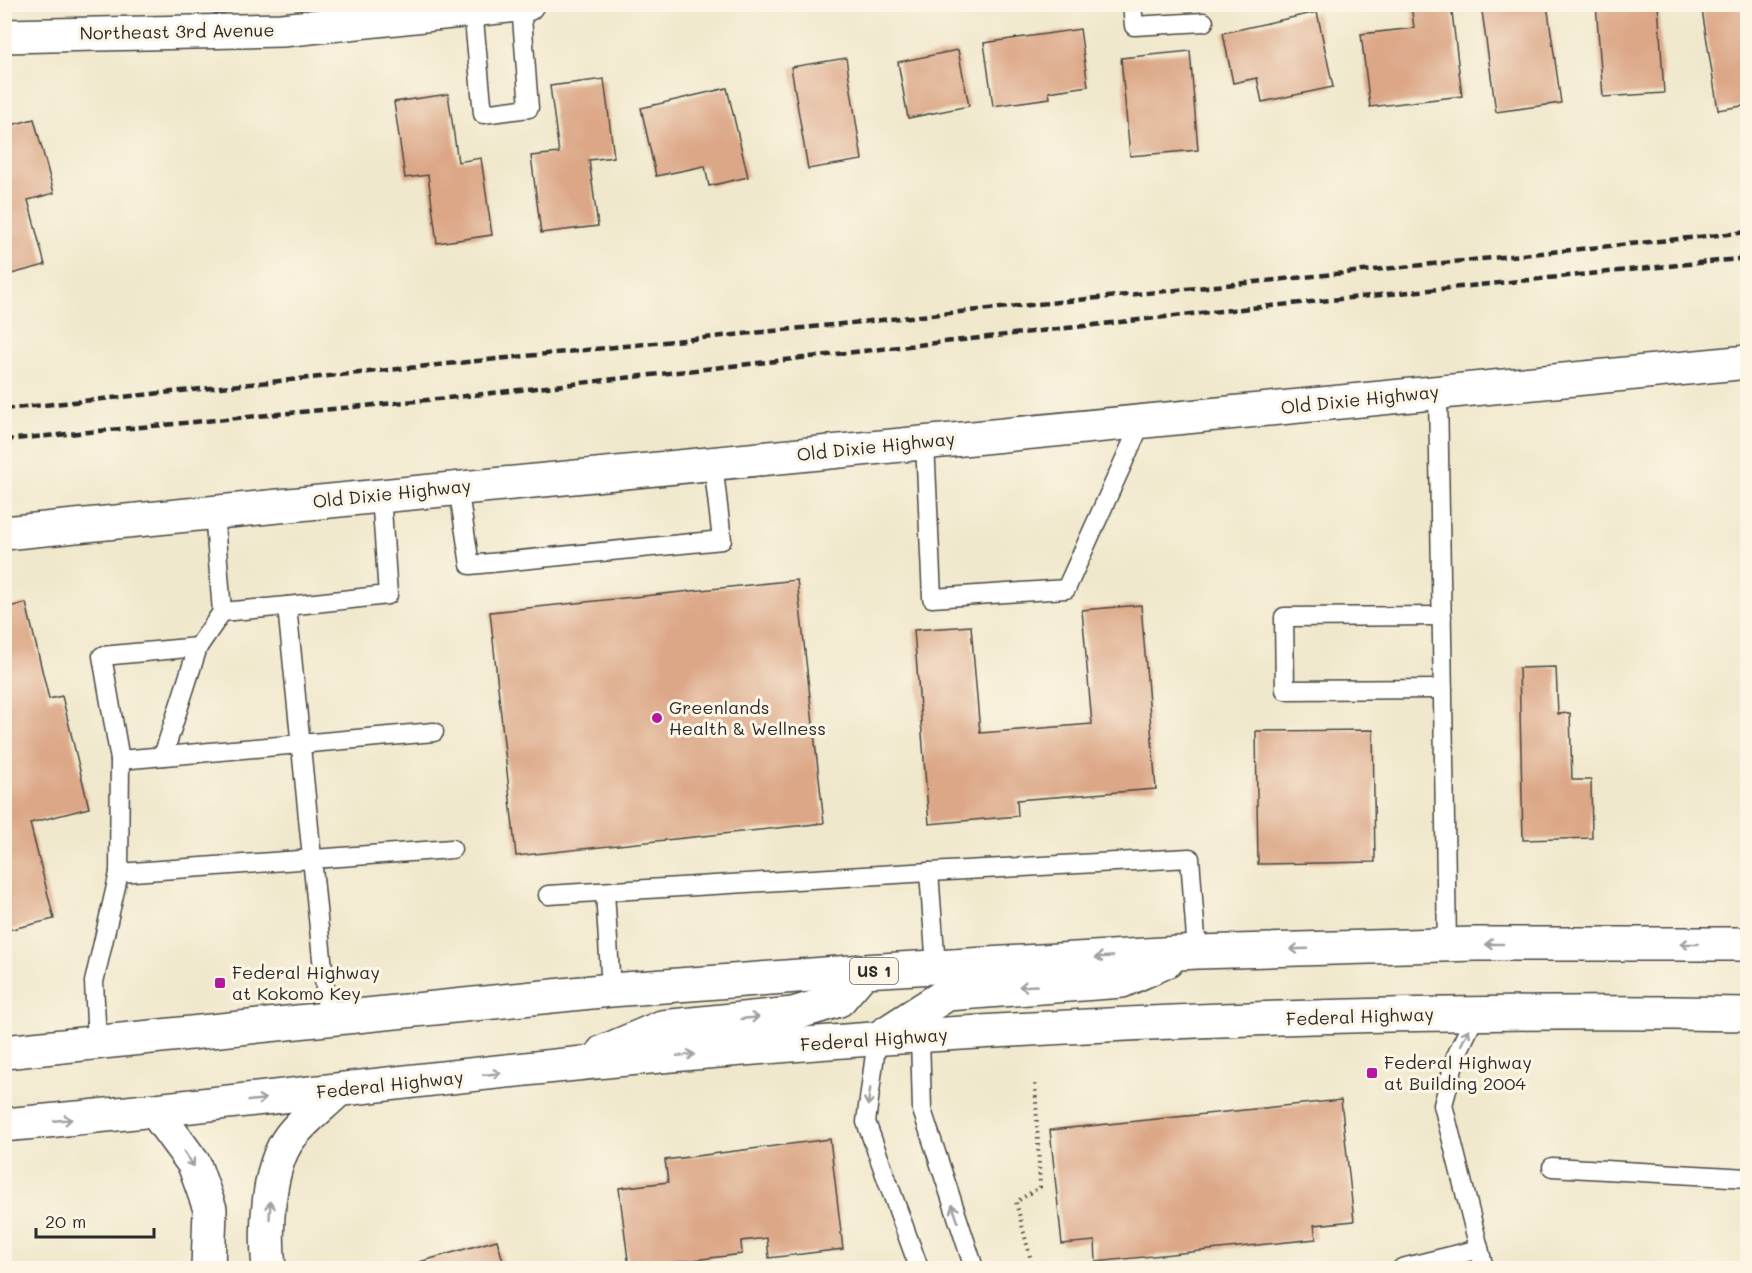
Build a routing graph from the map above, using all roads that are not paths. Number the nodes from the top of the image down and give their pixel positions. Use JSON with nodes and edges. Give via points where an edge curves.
{"nodes":[{"id":1,"x":527,"y":4,"type":"edge"},
{"id":2,"x":1131,"y":4,"type":"edge"},
{"id":3,"x":521,"y":5,"type":"edge"},
{"id":4,"x":473,"y":10,"type":"junction"},
{"id":5,"x":1204,"y":22,"type":"dead end"},
{"id":6,"x":4,"y":36,"type":"edge"},
{"id":7,"x":1748,"y":362,"type":"edge"},
{"id":8,"x":1438,"y":392,"type":"junction"},
{"id":9,"x":1142,"y":421,"type":"junction"},
{"id":10,"x":925,"y":442,"type":"junction"},
{"id":11,"x":713,"y":463,"type":"junction"},
{"id":12,"x":458,"y":487,"type":"junction"},
{"id":13,"x":381,"y":495,"type":"junction"},
{"id":14,"x":214,"y":512,"type":"junction"},
{"id":15,"x":4,"y":533,"type":"edge"},
{"id":16,"x":287,"y":606,"type":"junction"},
{"id":17,"x":222,"y":612,"type":"junction"},
{"id":18,"x":1442,"y":616,"type":"junction"},
{"id":19,"x":198,"y":647,"type":"junction"},
{"id":20,"x":1443,"y":689,"type":"junction"},
{"id":21,"x":434,"y":732,"type":"dead end"},
{"id":22,"x":301,"y":743,"type":"junction"},
{"id":23,"x":163,"y":756,"type":"junction"},
{"id":24,"x":120,"y":760,"type":"junction"},
{"id":25,"x":452,"y":849,"type":"dead end"},
{"id":26,"x":312,"y":861,"type":"junction"},
{"id":27,"x":929,"y":872,"type":"junction"},
{"id":28,"x":119,"y":873,"type":"junction"},
{"id":29,"x":605,"y":892,"type":"junction"},
{"id":30,"x":548,"y":895,"type":"dead end"},
{"id":31,"x":1748,"y":944,"type":"edge"},
{"id":32,"x":1447,"y":945,"type":"junction"},
{"id":33,"x":1191,"y":952,"type":"junction"},
{"id":34,"x":936,"y":967,"type":"junction"},
{"id":35,"x":864,"y":971,"type":"junction"},
{"id":36,"x":611,"y":990,"type":"junction"},
{"id":37,"x":1476,"y":1014,"type":"junction"},
{"id":38,"x":1748,"y":1014,"type":"edge"},
{"id":39,"x":328,"y":1019,"type":"junction"},
{"id":40,"x":920,"y":1035,"type":"junction"},
{"id":41,"x":877,"y":1039,"type":"junction"},
{"id":42,"x":97,"y":1043,"type":"junction"},
{"id":43,"x":4,"y":1052,"type":"edge"},
{"id":44,"x":573,"y":1065,"type":"junction"},
{"id":45,"x":337,"y":1091,"type":"junction"},
{"id":46,"x":155,"y":1112,"type":"junction"},
{"id":47,"x":4,"y":1125,"type":"edge"},
{"id":48,"x":1552,"y":1167,"type":"dead end"},
{"id":49,"x":1748,"y":1178,"type":"edge"},
{"id":50,"x":1479,"y":1249,"type":"junction"},
{"id":51,"x":208,"y":1269,"type":"edge"},
{"id":52,"x":269,"y":1269,"type":"edge"},
{"id":53,"x":919,"y":1269,"type":"edge"},
{"id":54,"x":974,"y":1269,"type":"edge"},
{"id":55,"x":1402,"y":1269,"type":"edge"},
{"id":56,"x":1484,"y":1269,"type":"edge"}],
"edges":[{"from":1,"to":3,"type":"main road","name":"Northeast 3rd Avenue"},
{"from":2,"to":5,"type":"lane","via":[[1134,26]]},
{"from":3,"to":4,"type":"main road","name":"Northeast 3rd Avenue"},
{"from":3,"to":4,"type":"lane","via":[[529,108],[483,114]]},
{"from":4,"to":6,"type":"main road","name":"Northeast 3rd Avenue","via":[[282,30]]},
{"from":7,"to":8,"type":"main road","name":"Old Dixie Highway"},
{"from":8,"to":9,"type":"main road","name":"Old Dixie Highway"},
{"from":8,"to":18,"type":"lane"},
{"from":9,"to":10,"type":"main road","name":"Old Dixie Highway"},
{"from":9,"to":10,"type":"lane","via":[[1066,589],[932,598]]},
{"from":10,"to":11,"type":"main road","name":"Old Dixie Highway"},
{"from":11,"to":12,"type":"main road","name":"Old Dixie Highway"},
{"from":11,"to":12,"type":"lane","via":[[722,540],[470,565]]},
{"from":12,"to":13,"type":"main road","name":"Old Dixie Highway"},
{"from":13,"to":14,"type":"main road","name":"Old Dixie Highway"},
{"from":13,"to":16,"type":"lane","via":[[388,595]]},
{"from":14,"to":15,"type":"main road","name":"Old Dixie Highway"},
{"from":14,"to":17,"type":"lane"},
{"from":16,"to":17,"type":"lane"},
{"from":16,"to":22,"type":"lane"},
{"from":17,"to":19,"type":"lane"},
{"from":18,"to":20,"type":"lane"},
{"from":18,"to":20,"type":"lane","via":[[1284,617],[1285,690]]},
{"from":19,"to":23,"type":"lane"},
{"from":19,"to":24,"type":"lane","via":[[102,656]]},
{"from":20,"to":32,"type":"lane"},
{"from":21,"to":22,"type":"lane"},
{"from":22,"to":23,"type":"lane"},
{"from":22,"to":26,"type":"lane"},
{"from":23,"to":24,"type":"lane"},
{"from":24,"to":28,"type":"lane"},
{"from":25,"to":26,"type":"lane"},
{"from":26,"to":28,"type":"lane"},
{"from":26,"to":39,"type":"lane"},
{"from":27,"to":29,"type":"lane"},
{"from":27,"to":33,"type":"lane","via":[[1190,858]]},
{"from":27,"to":34,"type":"lane"},
{"from":28,"to":42,"type":"lane","via":[[94,982]]},
{"from":29,"to":30,"type":"lane"},
{"from":29,"to":36,"type":"lane"},
{"from":31,"to":32,"type":"main road","number":"US 1","one_way":true},
{"from":32,"to":33,"type":"main road","number":"US 1","one_way":true},
{"from":33,"to":34,"type":"main road","number":"US 1","one_way":true},
{"from":33,"to":41,"type":"main road","one_way":true,"via":[[1122,981],[947,994]]},
{"from":34,"to":35,"type":"main road","number":"US 1"},
{"from":35,"to":36,"type":"main road","number":"US 1"},
{"from":44,"to":35,"type":"main road","one_way":true,"via":[[662,1027],[794,1014],[839,1000]]},
{"from":36,"to":39,"type":"main road","number":"US 1"},
{"from":37,"to":38,"type":"main road","name":"Federal Highway"},
{"from":37,"to":40,"type":"main road","name":"Federal Highway"},
{"from":50,"to":37,"type":"lane","one_way":true,"via":[[1443,1105],[1456,1056]]},
{"from":39,"to":42,"type":"main road","number":"US 1"},
{"from":40,"to":41,"type":"main road","name":"Federal Highway"},
{"from":54,"to":40,"type":"lane","one_way":true,"via":[[922,1110]]},
{"from":44,"to":41,"type":"main road","name":"Federal Highway","one_way":true},
{"from":41,"to":53,"type":"lane","one_way":true,"via":[[866,1122]]},
{"from":42,"to":43,"type":"main road","number":"US 1"},
{"from":45,"to":44,"type":"main road","name":"Federal Highway","one_way":true},
{"from":46,"to":45,"type":"main road","name":"Federal Highway","one_way":true},
{"from":52,"to":45,"type":"main road","one_way":true,"via":[[270,1203],[277,1161],[290,1137]]},
{"from":47,"to":46,"type":"main road","name":"Federal Highway","one_way":true},
{"from":46,"to":51,"type":"main road","one_way":true,"via":[[194,1164],[210,1209]]},
{"from":48,"to":49,"type":"lane"},
{"from":50,"to":55,"type":"lane"},
{"from":50,"to":56,"type":"lane"}]}
